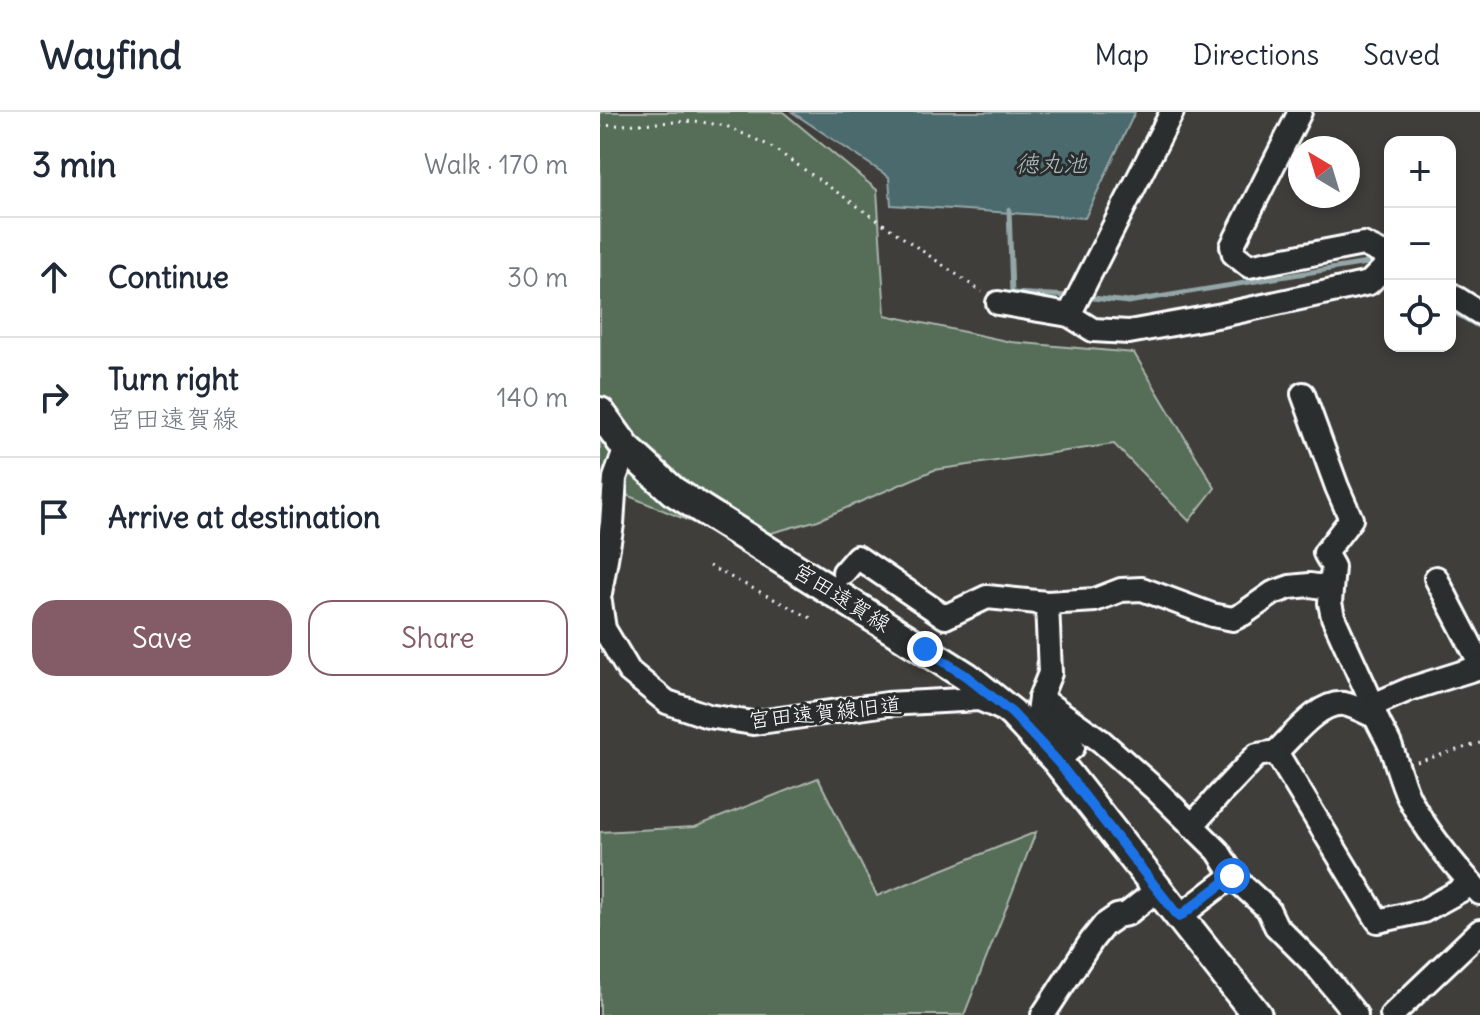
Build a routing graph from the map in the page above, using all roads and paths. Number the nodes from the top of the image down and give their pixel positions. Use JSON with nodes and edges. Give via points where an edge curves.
{"nodes":[{"id":1,"x":1172,"y":112,"type":"edge"},
{"id":2,"x":1300,"y":112,"type":"edge"},
{"id":3,"x":600,"y":126,"type":"edge"},
{"id":4,"x":1384,"y":256,"type":"edge"},
{"id":5,"x":1384,"y":267,"type":"edge"},
{"id":6,"x":1456,"y":298,"type":"edge"},
{"id":7,"x":998,"y":303,"type":"joint"},
{"id":8,"x":1480,"y":313,"type":"edge"},
{"id":9,"x":1069,"y":315,"type":"junction"},
{"id":10,"x":1303,"y":394,"type":"dead end"},
{"id":11,"x":600,"y":412,"type":"edge"},
{"id":12,"x":626,"y":448,"type":"junction"},
{"id":13,"x":709,"y":566,"type":"dead end"},
{"id":14,"x":844,"y":572,"type":"dead end"},
{"id":15,"x":1436,"y":578,"type":"dead end"},
{"id":16,"x":1330,"y":588,"type":"junction"},
{"id":17,"x":600,"y":593,"type":"edge"},
{"id":18,"x":600,"y":602,"type":"edge"},
{"id":19,"x":1047,"y":603,"type":"junction"},
{"id":20,"x":811,"y":618,"type":"dead end"},
{"id":21,"x":1480,"y":665,"type":"edge"},
{"id":22,"x":1040,"y":698,"type":"junction"},
{"id":23,"x":1374,"y":711,"type":"junction"},
{"id":24,"x":1012,"y":713,"type":"junction"},
{"id":25,"x":1480,"y":743,"type":"edge"},
{"id":26,"x":1276,"y":752,"type":"junction"},
{"id":27,"x":1057,"y":761,"type":"junction"},
{"id":28,"x":1398,"y":767,"type":"junction"},
{"id":29,"x":1192,"y":826,"type":"junction"},
{"id":30,"x":1235,"y":878,"type":"junction"},
{"id":31,"x":1476,"y":888,"type":"edge"},
{"id":32,"x":1158,"y":889,"type":"junction"},
{"id":33,"x":1179,"y":917,"type":"junction"},
{"id":34,"x":1480,"y":931,"type":"edge"},
{"id":35,"x":1043,"y":1015,"type":"edge"},
{"id":36,"x":1257,"y":1015,"type":"edge"},
{"id":37,"x":1356,"y":1015,"type":"edge"},
{"id":38,"x":1392,"y":1015,"type":"edge"}],
"edges":[{"from":1,"to":9,"type":"street"},
{"from":2,"to":4,"type":"street","via":[[1232,246],[1234,254],[1249,266],[1363,244]]},
{"from":3,"to":7,"type":"path","via":[[695,121],[726,126],[770,146]]},
{"from":5,"to":9,"type":"street","via":[[1369,283],[1129,332],[1093,330]]},
{"from":6,"to":8,"type":"street"},
{"from":7,"to":9,"type":"street"},
{"from":10,"to":16,"type":"street","via":[[1351,519],[1325,553],[1333,567]]},
{"from":11,"to":12,"type":"main road","name":"宮田遠賀線"},
{"from":12,"to":17,"type":"street","via":[[615,478]]},
{"from":12,"to":24,"type":"main road","name":"宮田遠賀線","via":[[673,491],[956,669]]},
{"from":13,"to":20,"type":"path"},
{"from":14,"to":19,"type":"street","via":[[857,557],[945,617],[987,597]]},
{"from":15,"to":21,"type":"street"},
{"from":16,"to":19,"type":"street","via":[[1290,587],[1233,619],[1142,589],[1095,600]]},
{"from":16,"to":23,"type":"street","via":[[1333,617]]},
{"from":18,"to":24,"type":"street","name":"宮田遠賀線旧道","via":[[604,629],[629,671],[667,702],[708,716],[753,723],[887,704],[979,699]]},
{"from":19,"to":22,"type":"street","via":[[1050,673]]},
{"from":21,"to":23,"type":"street","via":[[1410,689]]},
{"from":22,"to":27,"type":"street","via":[[1038,714],[1073,747]]},
{"from":22,"to":29,"type":"street","via":[[1101,741]]},
{"from":23,"to":26,"type":"street","via":[[1335,704],[1322,708]]},
{"from":23,"to":28,"type":"street"},
{"from":24,"to":27,"type":"main road","name":"宮田遠賀線"},
{"from":25,"to":28,"type":"path"},
{"from":26,"to":29,"type":"street","via":[[1257,755]]},
{"from":26,"to":31,"type":"street","via":[[1378,921],[1423,911]]},
{"from":27,"to":32,"type":"main road","name":"宮田遠賀線"},
{"from":28,"to":31,"type":"street","via":[[1428,830]]},
{"from":29,"to":30,"type":"street","via":[[1218,851]]},
{"from":30,"to":33,"type":"street"},
{"from":30,"to":37,"type":"street","via":[[1268,909],[1276,926]]},
{"from":32,"to":33,"type":"main road","name":"宮田遠賀線"},
{"from":32,"to":35,"type":"street","via":[[1104,925]]},
{"from":33,"to":36,"type":"main road","name":"宮田遠賀線"},
{"from":34,"to":38,"type":"street"}]}
